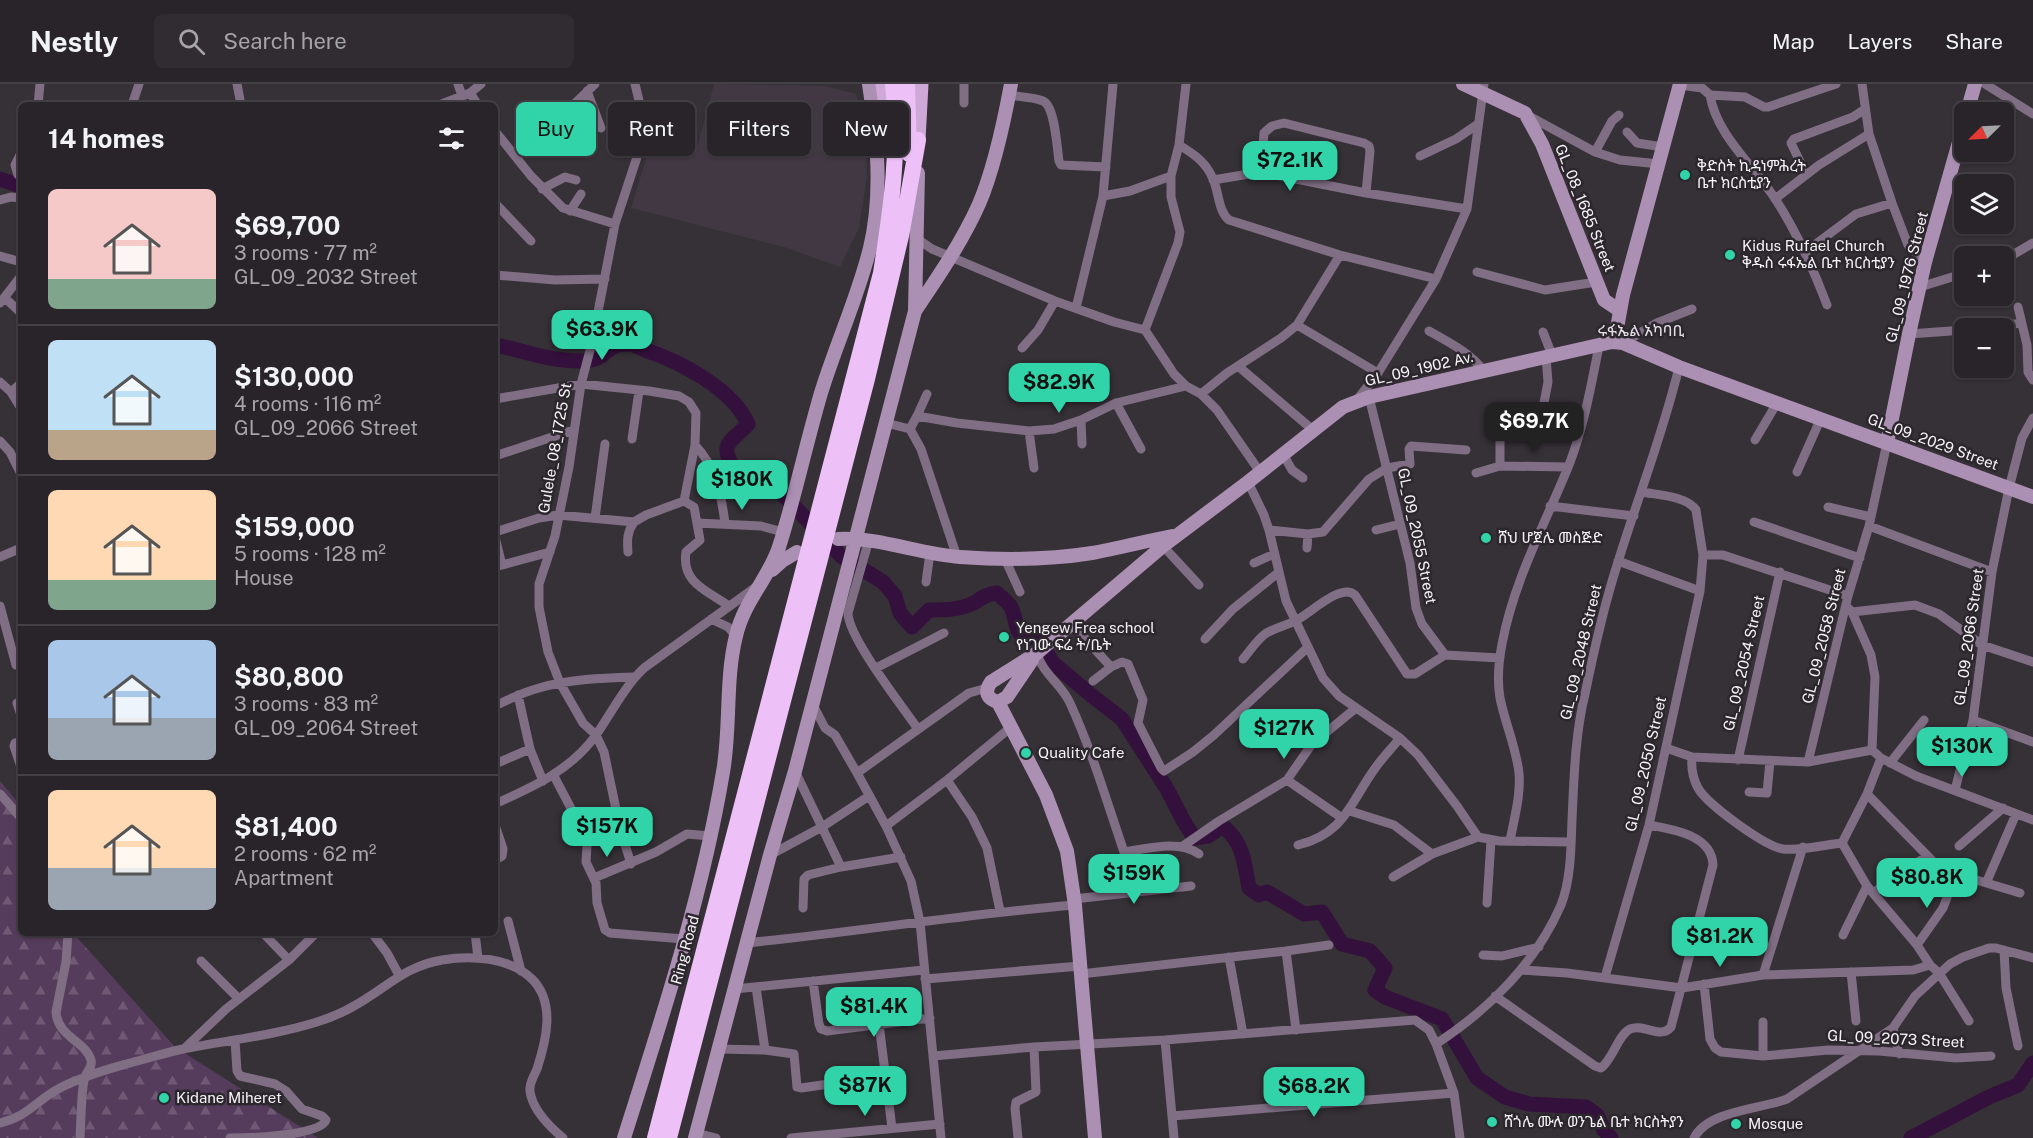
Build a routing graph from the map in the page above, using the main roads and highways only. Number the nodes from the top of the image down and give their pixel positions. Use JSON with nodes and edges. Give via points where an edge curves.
{"nodes":[{"id":1,"x":883,"y":84,"type":"edge"},
{"id":2,"x":893,"y":84,"type":"edge"},
{"id":3,"x":907,"y":84,"type":"edge"},
{"id":4,"x":921,"y":84,"type":"edge"},
{"id":5,"x":918,"y":140,"type":"joint"},
{"id":6,"x":901,"y":189,"type":"junction"},
{"id":7,"x":757,"y":773,"type":"junction"},
{"id":8,"x":655,"y":1138,"type":"edge"},
{"id":9,"x":669,"y":1138,"type":"edge"}],
"edges":[{"from":1,"to":6,"type":"main road"},
{"from":2,"to":6,"type":"highway"},
{"from":3,"to":6,"type":"highway"},
{"from":4,"to":5,"type":"main road"},
{"from":5,"to":6,"type":"highway"},
{"from":6,"to":7,"type":"highway","via":[[861,377]]},
{"from":7,"to":8,"type":"highway","name":"Ring Road"},
{"from":7,"to":9,"type":"highway","name":"Ring Road"}]}
